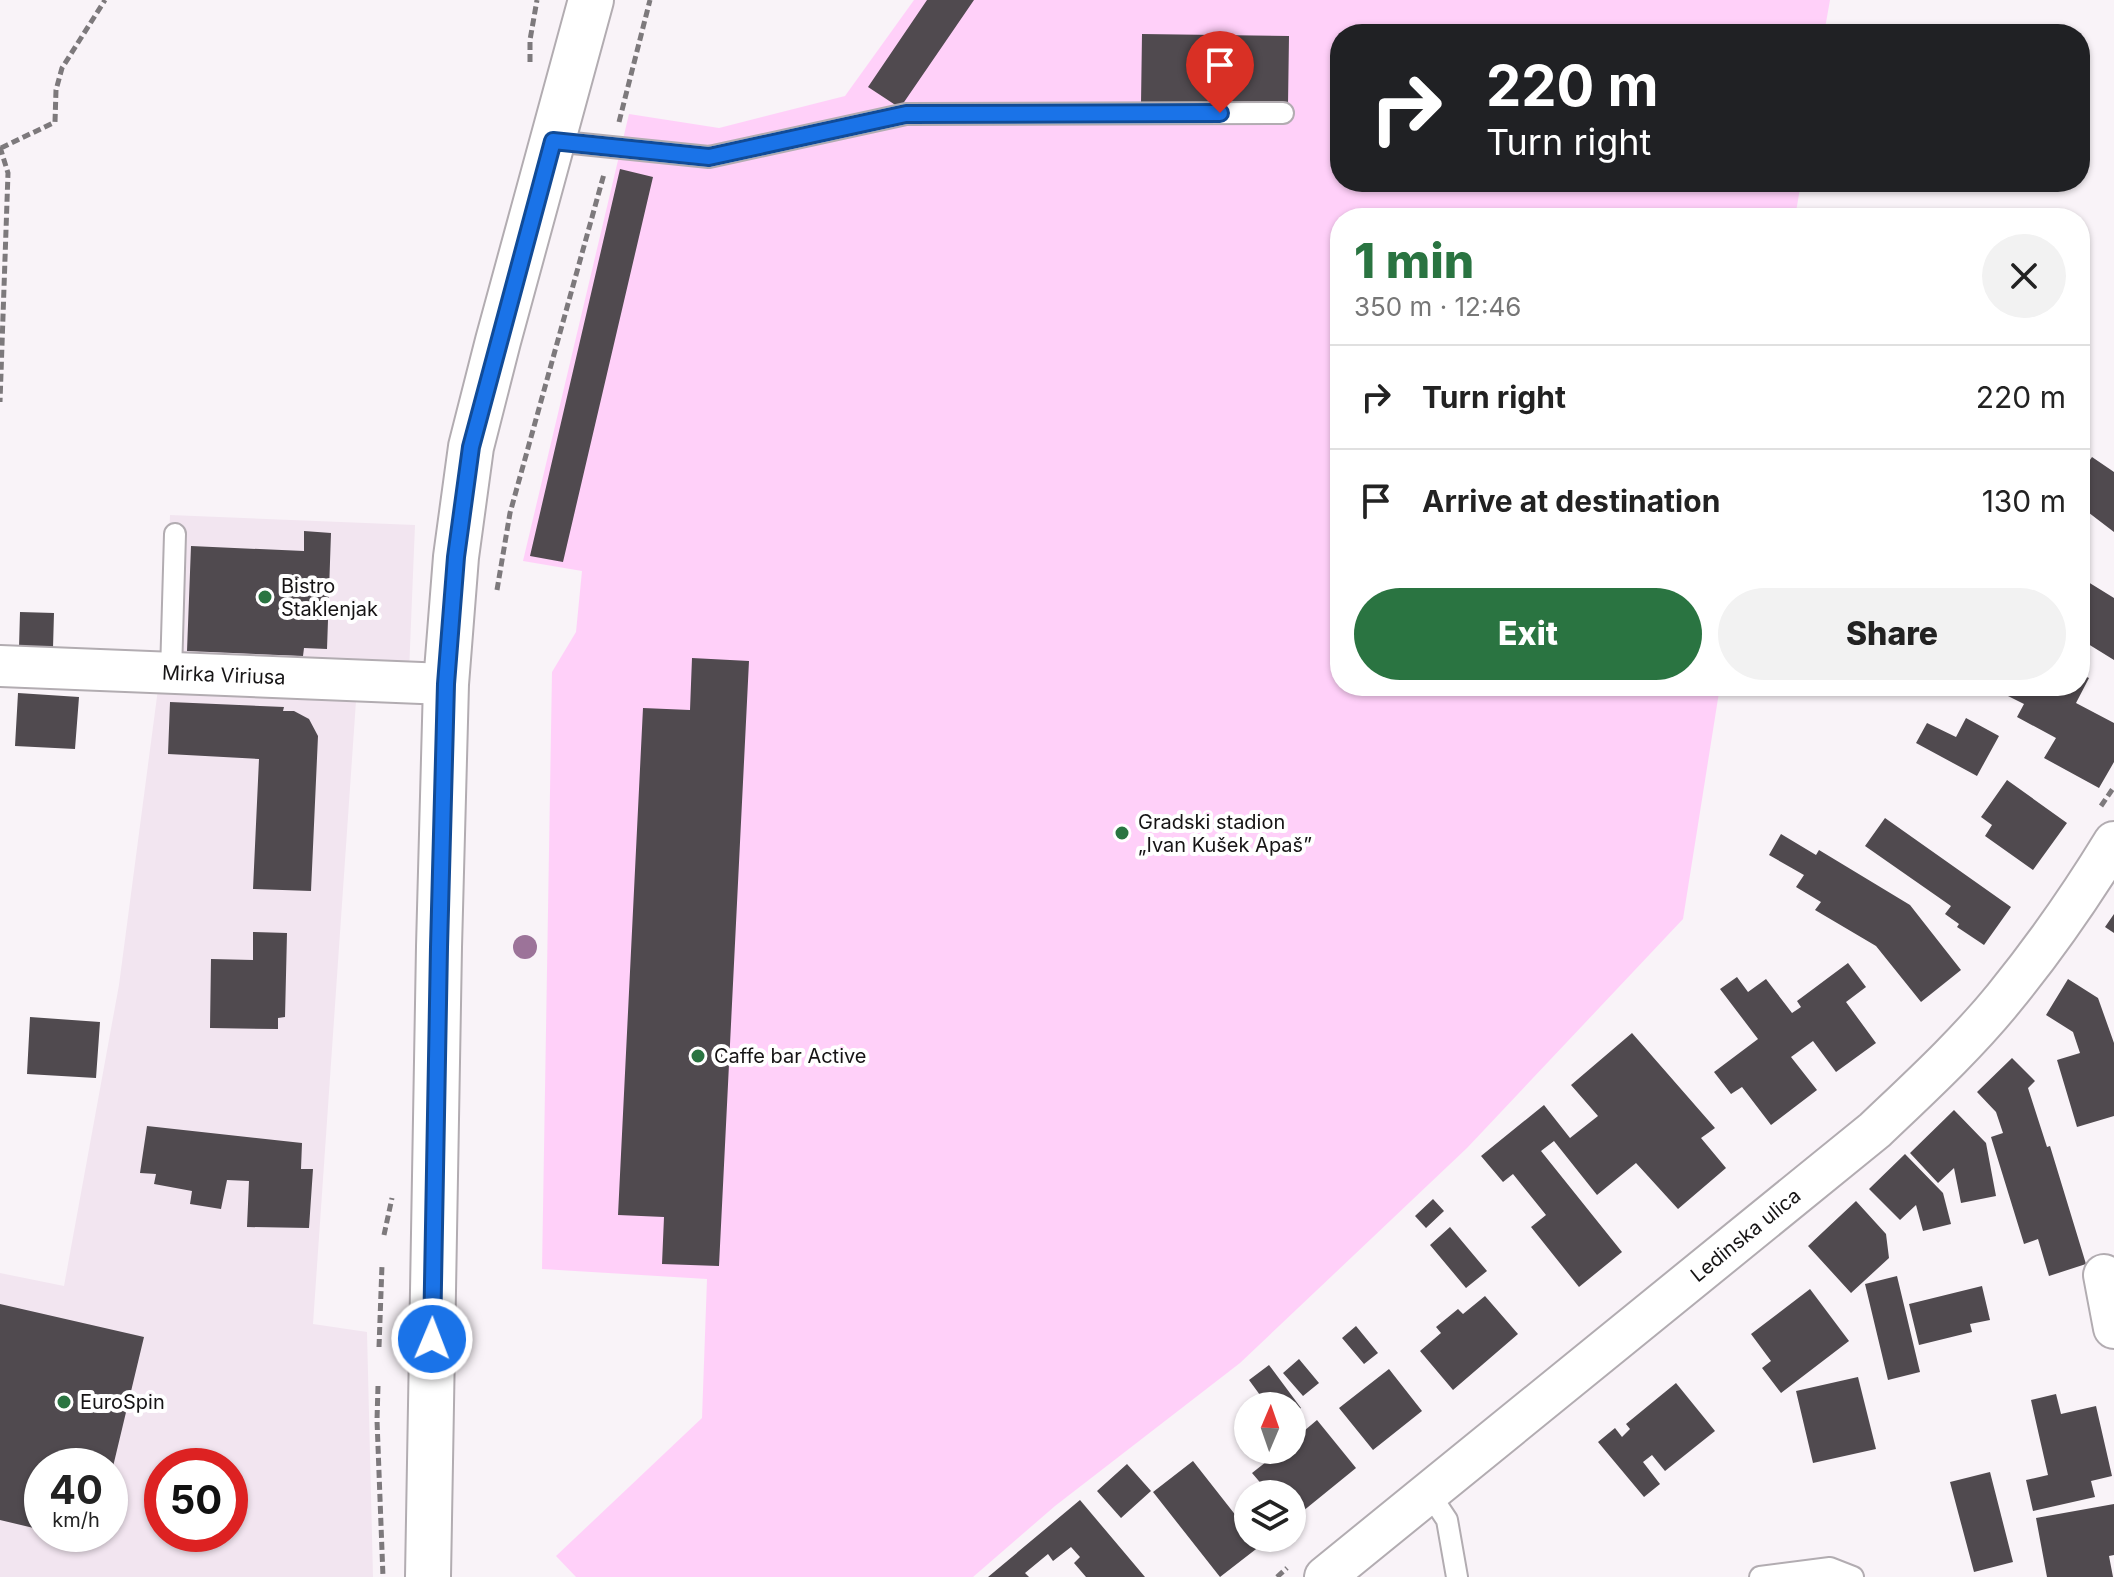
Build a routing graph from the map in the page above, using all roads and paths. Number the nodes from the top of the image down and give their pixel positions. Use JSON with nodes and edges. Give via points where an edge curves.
{"nodes":[{"id":1,"x":105,"y":0,"type":"edge"},
{"id":2,"x":591,"y":0,"type":"edge"},
{"id":3,"x":650,"y":0,"type":"edge"},
{"id":4,"x":1283,"y":113,"type":"dead end"},
{"id":5,"x":553,"y":141,"type":"junction"},
{"id":6,"x":612,"y":147,"type":"junction"},
{"id":7,"x":1,"y":148,"type":"edge"},
{"id":8,"x":0,"y":402,"type":"edge"},
{"id":9,"x":175,"y":534,"type":"dead end"},
{"id":10,"x":495,"y":598,"type":"dead end"},
{"id":11,"x":0,"y":666,"type":"edge"},
{"id":12,"x":171,"y":673,"type":"junction"},
{"id":13,"x":446,"y":684,"type":"junction"},
{"id":14,"x":2114,"y":787,"type":"edge"},
{"id":15,"x":2104,"y":829,"type":"edge"},
{"id":16,"x":382,"y":1265,"type":"dead end"},
{"id":17,"x":2104,"y":1275,"type":"dead end"},
{"id":18,"x":2114,"y":1328,"type":"edge"},
{"id":19,"x":379,"y":1347,"type":"dead end"},
{"id":20,"x":378,"y":1386,"type":"dead end"},
{"id":21,"x":1429,"y":1493,"type":"junction"},
{"id":22,"x":1306,"y":1572,"type":"edge"},
{"id":23,"x":383,"y":1577,"type":"edge"},
{"id":24,"x":428,"y":1577,"type":"edge"},
{"id":25,"x":1277,"y":1577,"type":"edge"},
{"id":26,"x":1457,"y":1577,"type":"edge"},
{"id":27,"x":1760,"y":1577,"type":"edge"},
{"id":28,"x":1853,"y":1577,"type":"edge"}],
"edges":[{"from":1,"to":7,"type":"path","via":[[62,68],[55,122]]},
{"from":2,"to":5,"type":"main road"},
{"from":3,"to":6,"type":"path"},
{"from":4,"to":6,"type":"lane","via":[[906,114],[709,157]]},
{"from":5,"to":6,"type":"lane"},
{"from":5,"to":13,"type":"main road","via":[[471,447]]},
{"from":6,"to":10,"type":"path","via":[[510,513]]},
{"from":7,"to":8,"type":"path","via":[[8,186]]},
{"from":9,"to":12,"type":"lane"},
{"from":11,"to":12,"type":"street","name":"Mirka Viriusa"},
{"from":12,"to":13,"type":"street","name":"Mirka Viriusa"},
{"from":13,"to":24,"type":"main road"},
{"from":14,"to":15,"type":"path"},
{"from":15,"to":21,"type":"street","name":"Ledinska ulica","via":[[2058,926],[2002,1001],[1940,1068],[1875,1130]]},
{"from":16,"to":19,"type":"path"},
{"from":17,"to":18,"type":"street"},
{"from":20,"to":23,"type":"path"},
{"from":21,"to":22,"type":"street","name":"Ledinska ulica"},
{"from":21,"to":26,"type":"lane","via":[[1447,1520]]},
{"from":22,"to":25,"type":"path"},
{"from":27,"to":28,"type":"lane","via":[[1830,1568]]}]}
